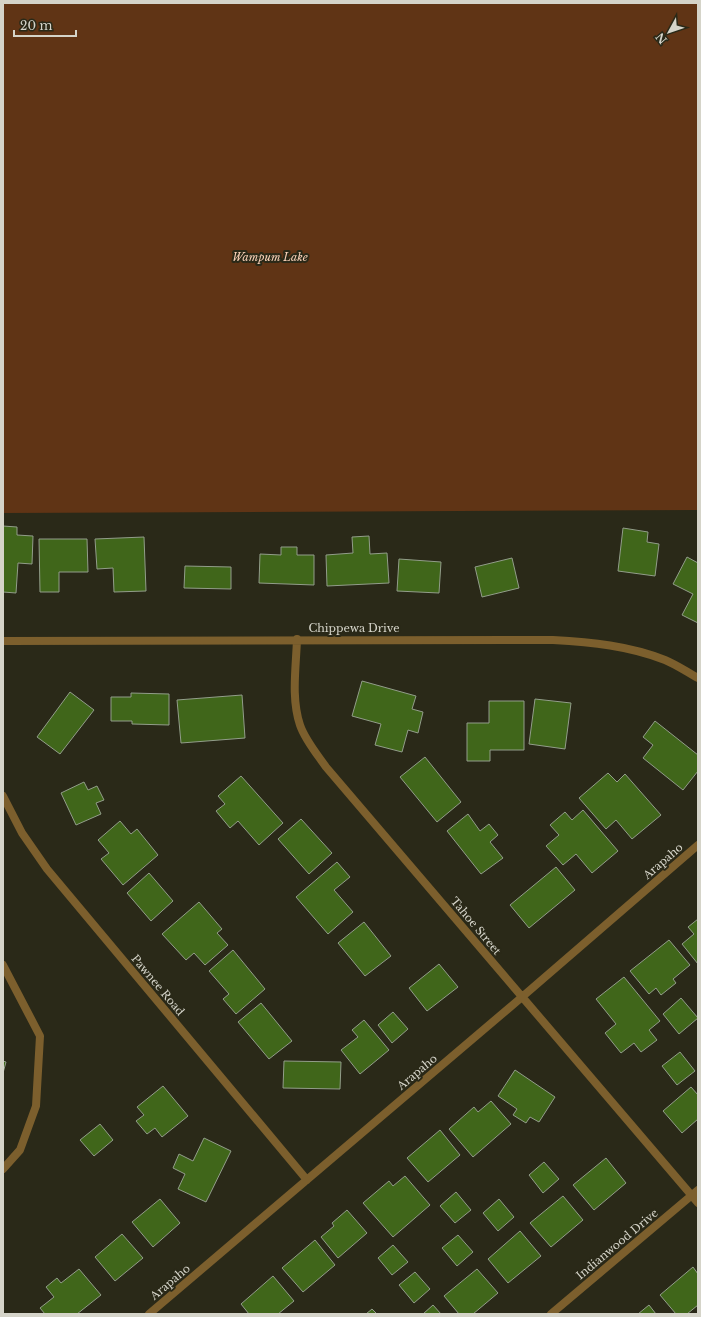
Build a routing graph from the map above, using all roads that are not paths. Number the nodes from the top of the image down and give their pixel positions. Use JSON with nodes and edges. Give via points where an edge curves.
{"nodes":[{"id":1,"x":297,"y":639,"type":"junction"},
{"id":2,"x":3,"y":640,"type":"edge"},
{"id":3,"x":698,"y":678,"type":"edge"},
{"id":4,"x":3,"y":796,"type":"edge"},
{"id":5,"x":698,"y":845,"type":"edge"},
{"id":6,"x":3,"y":965,"type":"edge"},
{"id":7,"x":522,"y":998,"type":"junction"},
{"id":8,"x":3,"y":1169,"type":"edge"},
{"id":9,"x":307,"y":1180,"type":"junction"},
{"id":10,"x":695,"y":1193,"type":"edge"},
{"id":11,"x":698,"y":1203,"type":"edge"},
{"id":12,"x":149,"y":1314,"type":"edge"},
{"id":13,"x":551,"y":1314,"type":"edge"}],
"edges":[{"from":1,"to":2,"type":"street","name":"Chippewa Drive"},
{"from":1,"to":3,"type":"street","name":"Chippewa Drive","via":[[591,642],[666,660]]},
{"from":1,"to":7,"type":"street","name":"Tahoe Street","via":[[295,704],[300,727],[312,747]]},
{"from":4,"to":9,"type":"street","name":"Pawnee Road","via":[[22,833],[47,869]]},
{"from":5,"to":7,"type":"street","name":"Arapaho"},
{"from":6,"to":8,"type":"street","via":[[40,1036],[36,1106],[20,1150]]},
{"from":7,"to":9,"type":"street","name":"Arapaho"},
{"from":7,"to":10,"type":"street","name":"Tahoe Street"},
{"from":9,"to":12,"type":"street","name":"Arapaho"},
{"from":10,"to":11,"type":"street","name":"Tahoe Street"},
{"from":10,"to":13,"type":"street","name":"Indianwood Drive"}]}
